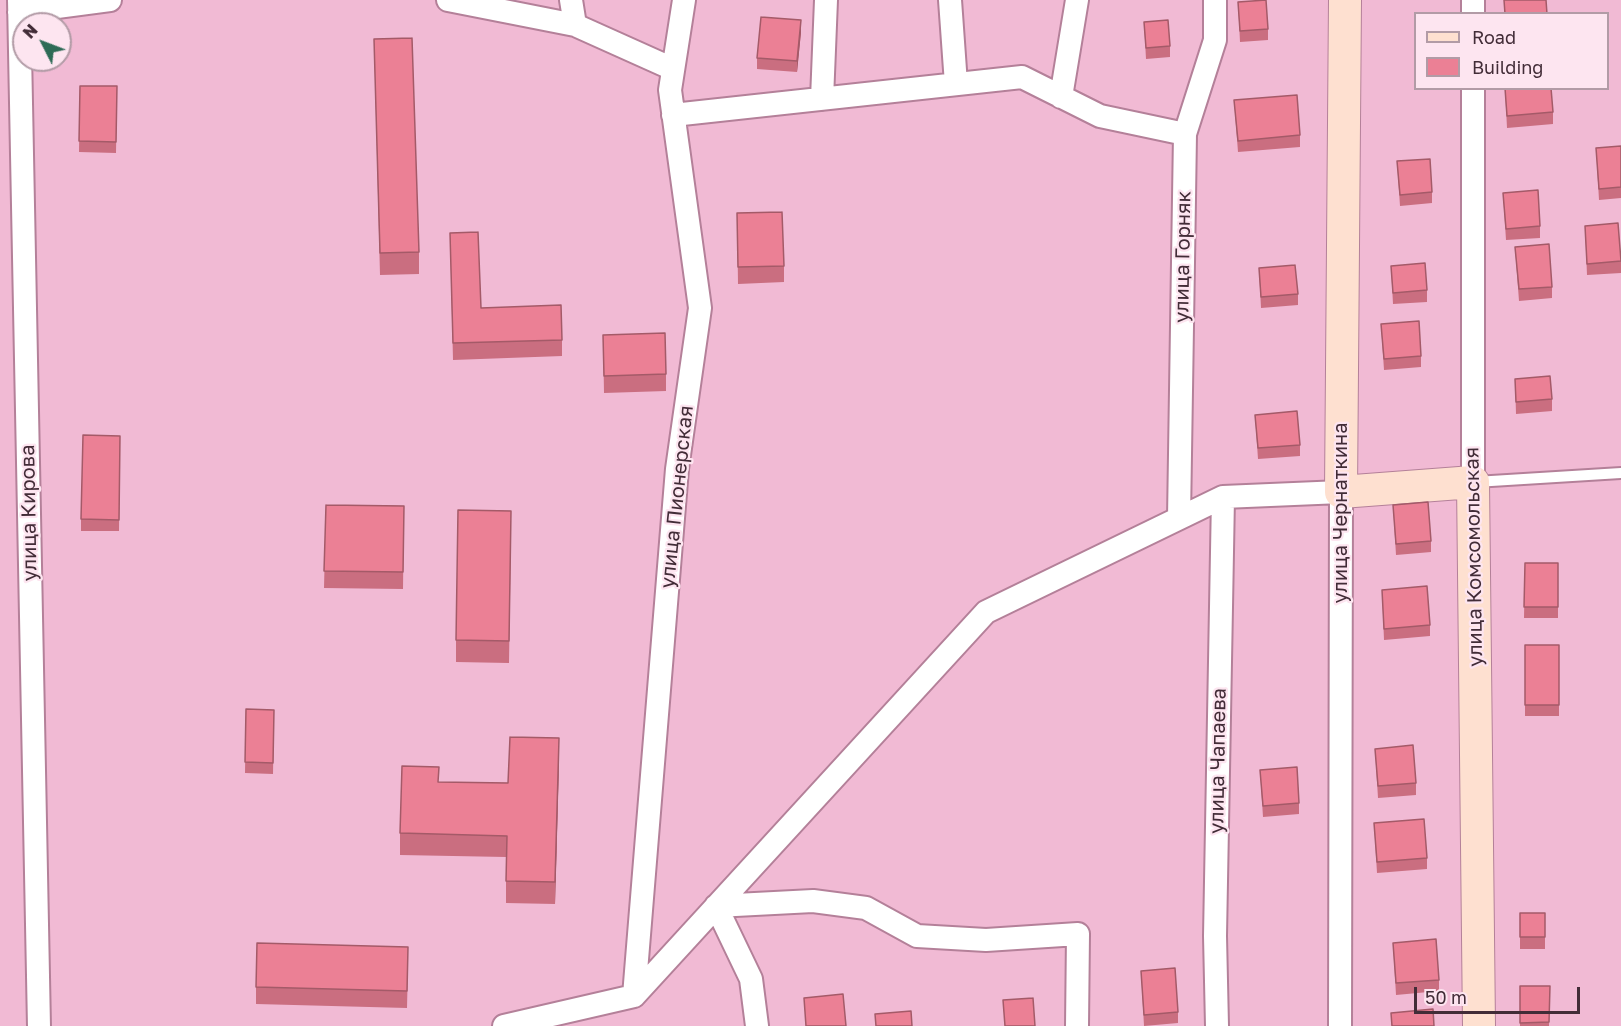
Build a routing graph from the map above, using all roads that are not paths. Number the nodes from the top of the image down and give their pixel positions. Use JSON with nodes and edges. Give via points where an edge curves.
{"nodes":[{"id":1,"x":110,"y":0,"type":"edge"},
{"id":2,"x":448,"y":0,"type":"edge"},
{"id":3,"x":571,"y":0,"type":"edge"},
{"id":4,"x":684,"y":0,"type":"edge"},
{"id":5,"x":826,"y":0,"type":"edge"},
{"id":6,"x":950,"y":0,"type":"edge"},
{"id":7,"x":1077,"y":0,"type":"edge"},
{"id":8,"x":1215,"y":0,"type":"edge"},
{"id":9,"x":1345,"y":0,"type":"edge"},
{"id":10,"x":19,"y":6,"type":"edge"},
{"id":11,"x":575,"y":24,"type":"junction"},
{"id":12,"x":673,"y":69,"type":"junction"},
{"id":13,"x":956,"y":84,"type":"junction"},
{"id":14,"x":1473,"y":90,"type":"edge"},
{"id":15,"x":1061,"y":97,"type":"junction"},
{"id":16,"x":10,"y":98,"type":"edge"},
{"id":17,"x":822,"y":99,"type":"junction"},
{"id":18,"x":673,"y":116,"type":"junction"},
{"id":19,"x":1185,"y":134,"type":"junction"},
{"id":20,"x":1621,"y":473,"type":"edge"},
{"id":21,"x":1473,"y":482,"type":"junction"},
{"id":22,"x":1341,"y":492,"type":"junction"},
{"id":23,"x":1223,"y":497,"type":"junction"},
{"id":24,"x":1179,"y":518,"type":"junction"},
{"id":25,"x":716,"y":906,"type":"junction"},
{"id":26,"x":634,"y":996,"type":"junction"},
{"id":27,"x":39,"y":1026,"type":"edge"},
{"id":28,"x":504,"y":1026,"type":"edge"},
{"id":29,"x":757,"y":1026,"type":"edge"},
{"id":30,"x":1077,"y":1026,"type":"edge"},
{"id":31,"x":1217,"y":1026,"type":"edge"},
{"id":32,"x":1340,"y":1026,"type":"edge"},
{"id":33,"x":1479,"y":1026,"type":"edge"}],
"edges":[{"from":1,"to":10,"type":"street"},
{"from":2,"to":11,"type":"street"},
{"from":3,"to":11,"type":"street"},
{"from":4,"to":12,"type":"street","name":"улица Пионерская"},
{"from":5,"to":17,"type":"street"},
{"from":6,"to":13,"type":"street"},
{"from":7,"to":15,"type":"street"},
{"from":8,"to":19,"type":"street","name":"улица Горняк","via":[[1215,40]]},
{"from":9,"to":22,"type":"street","name":"улица Чернаткина"},
{"from":10,"to":16,"type":"street","name":"улица Кирова"},
{"from":11,"to":12,"type":"street"},
{"from":12,"to":18,"type":"street","name":"улица Пионерская"},
{"from":13,"to":15,"type":"street","via":[[1022,77]]},
{"from":13,"to":17,"type":"street"},
{"from":14,"to":21,"type":"street","name":"улица Комсомольская"},
{"from":15,"to":19,"type":"street","via":[[1100,116]]},
{"from":16,"to":27,"type":"street","name":"улица Кирова"},
{"from":17,"to":18,"type":"street"},
{"from":18,"to":26,"type":"street","name":"улица Пионерская","via":[[700,308],[677,469]]},
{"from":19,"to":24,"type":"street","name":"улица Горняк"},
{"from":20,"to":21,"type":"lane"},
{"from":21,"to":22,"type":"street"},
{"from":21,"to":33,"type":"street","name":"улица Комсомольская"},
{"from":22,"to":23,"type":"street"},
{"from":22,"to":32,"type":"street","name":"улица Чернаткина"},
{"from":23,"to":24,"type":"street"},
{"from":23,"to":31,"type":"street","name":"улица Чапаева","via":[[1215,936]]},
{"from":24,"to":25,"type":"street","via":[[986,612]]},
{"from":25,"to":26,"type":"street"},
{"from":25,"to":29,"type":"street","via":[[751,979]]},
{"from":25,"to":30,"type":"street","via":[[813,901],[866,908],[917,936],[986,940],[1078,934]]},
{"from":26,"to":28,"type":"street"}]}
